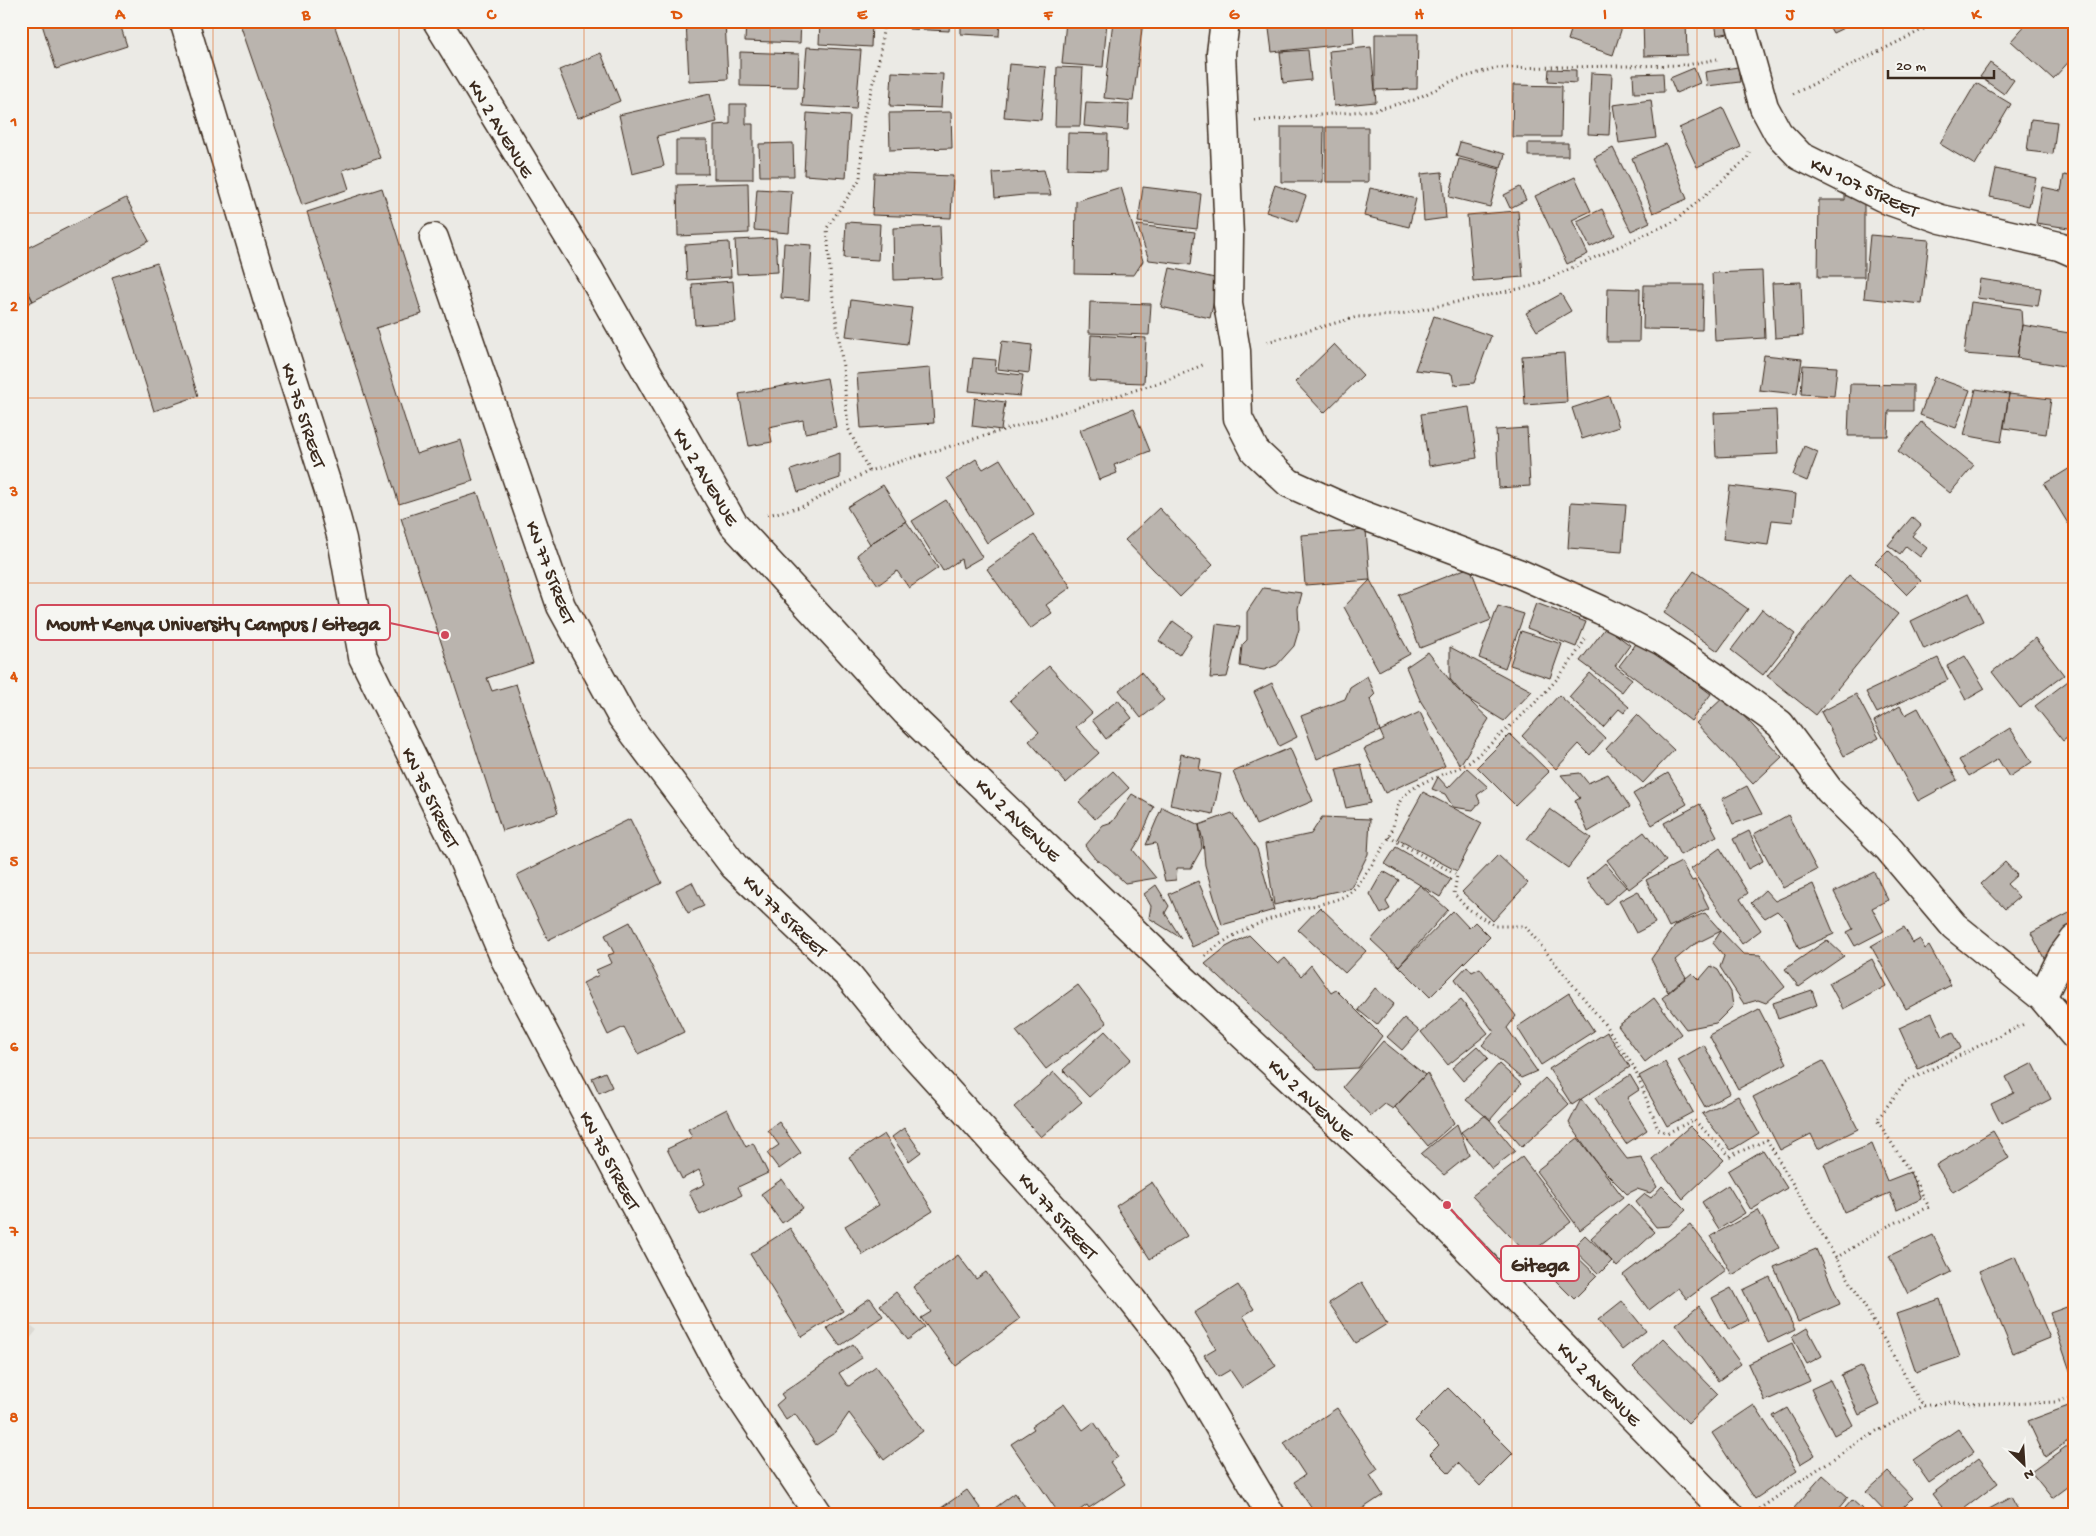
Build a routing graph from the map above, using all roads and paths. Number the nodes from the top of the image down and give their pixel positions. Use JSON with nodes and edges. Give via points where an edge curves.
{"nodes":[{"id":1,"x":184,"y":21,"type":"edge"},
{"id":2,"x":437,"y":21,"type":"edge"},
{"id":3,"x":884,"y":21,"type":"edge"},
{"id":4,"x":1225,"y":21,"type":"edge"},
{"id":5,"x":1740,"y":21,"type":"edge"},
{"id":6,"x":1940,"y":21,"type":"edge"},
{"id":7,"x":1750,"y":53,"type":"junction"},
{"id":8,"x":1764,"y":107,"type":"junction"},
{"id":9,"x":1223,"y":124,"type":"junction"},
{"id":10,"x":434,"y":238,"type":"dead end"},
{"id":11,"x":2075,"y":253,"type":"edge"},
{"id":12,"x":1236,"y":351,"type":"junction"},
{"id":13,"x":869,"y":471,"type":"junction"},
{"id":14,"x":804,"y":506,"type":"dead end"},
{"id":15,"x":1601,"y":610,"type":"junction"},
{"id":16,"x":1390,"y":837,"type":"junction"},
{"id":17,"x":2075,"y":939,"type":"edge"},
{"id":18,"x":1182,"y":977,"type":"junction"},
{"id":19,"x":2046,"y":1002,"type":"junction"},
{"id":20,"x":2075,"y":1036,"type":"edge"},
{"id":21,"x":1836,"y":1258,"type":"junction"},
{"id":22,"x":2075,"y":1397,"type":"edge"},
{"id":23,"x":1923,"y":1406,"type":"junction"},
{"id":24,"x":1758,"y":1509,"type":"dead end"},
{"id":25,"x":819,"y":1515,"type":"edge"},
{"id":26,"x":1271,"y":1515,"type":"edge"},
{"id":27,"x":1729,"y":1515,"type":"edge"}],
"edges":[{"from":1,"to":25,"type":"street","name":"KN 75 STREET","via":[[329,491],[342,539],[363,657],[460,853],[505,958],[720,1367]]},
{"from":2,"to":18,"type":"street","name":"KN 2 AVENUE","via":[[588,268],[734,525],[906,712]]},
{"from":3,"to":13,"type":"path","via":[[880,56],[864,117],[860,179],[827,228],[848,428]]},
{"from":4,"to":9,"type":"street","via":[[1221,53]]},
{"from":5,"to":7,"type":"street","name":"KN 107 STREET"},
{"from":6,"to":8,"type":"path"},
{"from":7,"to":8,"type":"street","name":"KN 107 STREET"},
{"from":7,"to":9,"type":"path","via":[[1687,65],[1495,68],[1452,81],[1414,100],[1374,110]]},
{"from":8,"to":11,"type":"street","name":"KN 107 STREET","via":[[1778,133],[1800,156],[1890,201],[1942,220],[2059,246]]},
{"from":8,"to":12,"type":"path","via":[[1747,159],[1675,221],[1532,286],[1396,315],[1357,317]]},
{"from":9,"to":12,"type":"street","via":[[1229,236],[1228,304]]},
{"from":10,"to":26,"type":"street","name":"KN 77 STREET","via":[[561,606],[622,717],[734,866],[849,976],[900,1039],[1085,1243],[1132,1300],[1182,1364]]},
{"from":12,"to":13,"type":"path","via":[[1166,381]]},
{"from":12,"to":15,"type":"street","via":[[1238,418],[1255,451],[1289,483],[1349,510],[1518,573]]},
{"from":13,"to":14,"type":"path"},
{"from":15,"to":16,"type":"path","via":[[1574,658],[1530,707],[1470,762],[1417,784],[1401,799]]},
{"from":15,"to":19,"type":"street","via":[[1662,641],[1780,724],[1829,790],[1888,848],[1954,926]]},
{"from":16,"to":18,"type":"path","via":[[1354,890],[1243,931],[1212,949]]},
{"from":16,"to":21,"type":"path","via":[[1457,875],[1454,894],[1467,908],[1495,926],[1525,926],[1603,1022],[1634,1067],[1658,1129],[1667,1133],[1694,1120],[1730,1156],[1767,1140]]},
{"from":17,"to":19,"type":"street","via":[[2063,955]]},
{"from":18,"to":27,"type":"street","name":"KN 2 AVENUE","via":[[1420,1200]]},
{"from":19,"to":20,"type":"street"},
{"from":19,"to":21,"type":"path","via":[[2020,1026],[1905,1082],[1877,1120],[1929,1207],[1884,1228]]},
{"from":21,"to":23,"type":"path"},
{"from":22,"to":23,"type":"path","via":[[2056,1402],[1951,1402]]},
{"from":23,"to":24,"type":"path","via":[[1855,1444]]}]}
